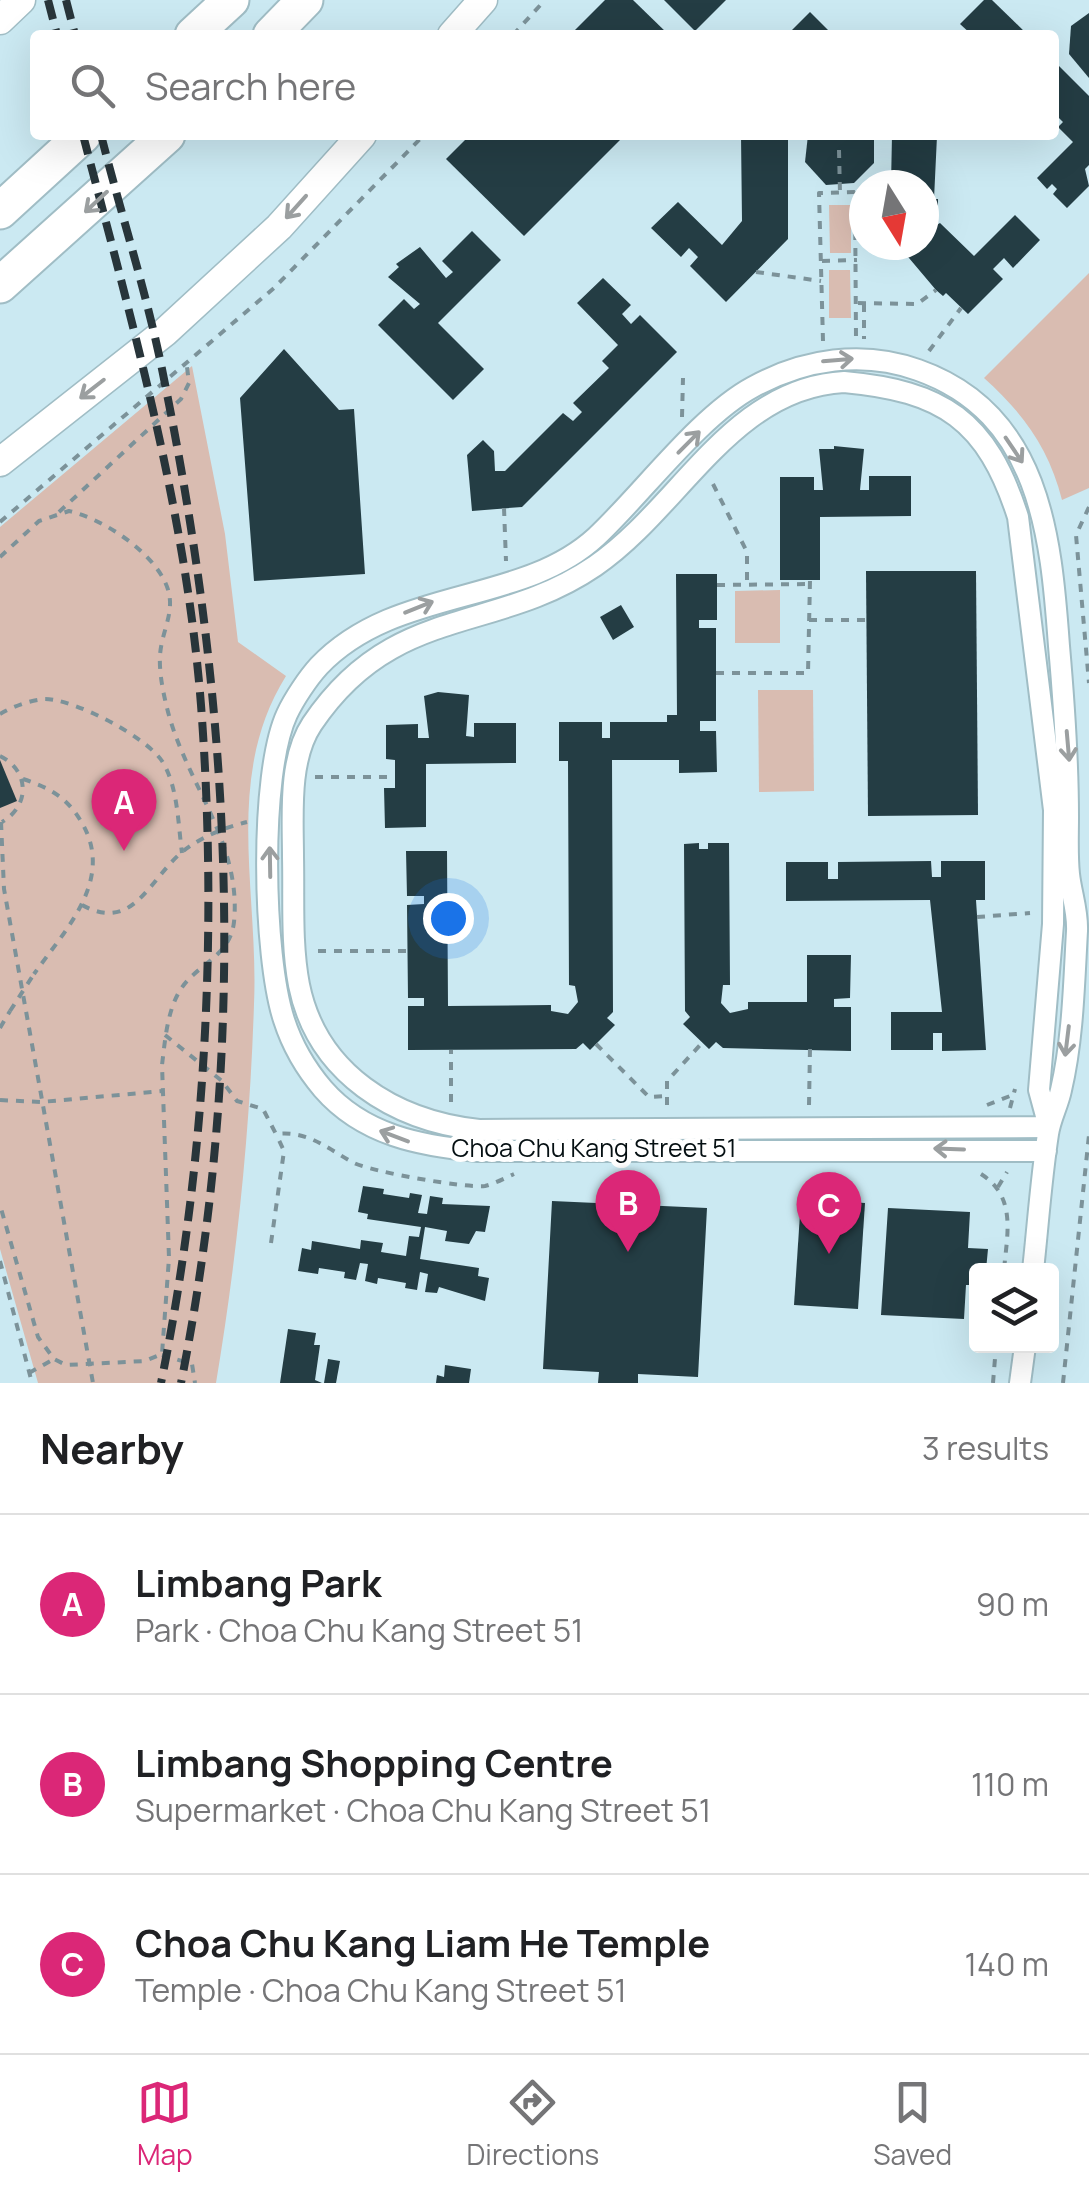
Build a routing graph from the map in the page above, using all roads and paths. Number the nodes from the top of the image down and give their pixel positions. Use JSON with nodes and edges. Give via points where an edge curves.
{"nodes":[{"id":1,"x":21,"y":0,"type":"edge"},
{"id":2,"x":231,"y":0,"type":"edge"},
{"id":3,"x":304,"y":0,"type":"edge"},
{"id":4,"x":483,"y":0,"type":"edge"},
{"id":5,"x":545,"y":0,"type":"edge"},
{"id":6,"x":0,"y":20,"type":"edge"},
{"id":7,"x":198,"y":30,"type":"edge"},
{"id":8,"x":277,"y":30,"type":"edge"},
{"id":9,"x":456,"y":30,"type":"edge"},
{"id":10,"x":518,"y":30,"type":"edge"},
{"id":11,"x":78,"y":140,"type":"edge"},
{"id":12,"x":161,"y":140,"type":"edge"},
{"id":13,"x":357,"y":140,"type":"edge"},
{"id":14,"x":419,"y":140,"type":"edge"},
{"id":15,"x":839,"y":150,"type":"dead end"},
{"id":16,"x":849,"y":192,"type":"edge"},
{"id":17,"x":840,"y":193,"type":"junction"},
{"id":18,"x":0,"y":211,"type":"edge"},
{"id":19,"x":857,"y":260,"type":"joint"},
{"id":20,"x":821,"y":261,"type":"junction"},
{"id":21,"x":756,"y":272,"type":"dead end"},
{"id":22,"x":822,"y":281,"type":"junction"},
{"id":23,"x":0,"y":286,"type":"edge"},
{"id":24,"x":936,"y":290,"type":"dead end"},
{"id":25,"x":861,"y":303,"type":"junction"},
{"id":26,"x":960,"y":308,"type":"dead end"},
{"id":27,"x":856,"y":339,"type":"junction"},
{"id":28,"x":864,"y":339,"type":"junction"},
{"id":29,"x":878,"y":340,"type":"dead end"},
{"id":30,"x":824,"y":342,"type":"junction"},
{"id":31,"x":813,"y":344,"type":"dead end"},
{"id":32,"x":943,"y":358,"type":"dead end"},
{"id":33,"x":187,"y":365,"type":"junction"},
{"id":34,"x":682,"y":378,"type":"dead end"},
{"id":35,"x":696,"y":409,"type":"dead end"},
{"id":36,"x":685,"y":420,"type":"junction"},
{"id":37,"x":676,"y":429,"type":"dead end"},
{"id":38,"x":0,"y":462,"type":"edge"},
{"id":39,"x":719,"y":470,"type":"dead end"},
{"id":40,"x":709,"y":480,"type":"dead end"},
{"id":41,"x":718,"y":490,"type":"dead end"},
{"id":42,"x":1089,"y":507,"type":"edge"},
{"id":43,"x":504,"y":508,"type":"dead end"},
{"id":44,"x":59,"y":512,"type":"junction"},
{"id":45,"x":0,"y":522,"type":"edge"},
{"id":46,"x":1069,"y":551,"type":"dead end"},
{"id":47,"x":520,"y":556,"type":"dead end"},
{"id":48,"x":0,"y":557,"type":"edge"},
{"id":49,"x":1077,"y":559,"type":"junction"},
{"id":50,"x":717,"y":585,"type":"dead end"},
{"id":51,"x":747,"y":585,"type":"junction"},
{"id":52,"x":809,"y":620,"type":"junction"},
{"id":53,"x":867,"y":620,"type":"dead end"},
{"id":54,"x":716,"y":672,"type":"dead end"},
{"id":55,"x":1089,"y":683,"type":"edge"},
{"id":56,"x":0,"y":714,"type":"edge"},
{"id":57,"x":0,"y":756,"type":"edge"},
{"id":58,"x":318,"y":761,"type":"dead end"},
{"id":59,"x":22,"y":778,"type":"junction"},
{"id":60,"x":395,"y":778,"type":"dead end"},
{"id":61,"x":252,"y":821,"type":"dead end"},
{"id":62,"x":1,"y":822,"type":"edge"},
{"id":63,"x":219,"y":829,"type":"junction"},
{"id":64,"x":182,"y":853,"type":"junction"},
{"id":65,"x":82,"y":905,"type":"junction"},
{"id":66,"x":1035,"y":913,"type":"dead end"},
{"id":67,"x":977,"y":917,"type":"dead end"},
{"id":68,"x":408,"y":952,"type":"dead end"},
{"id":69,"x":316,"y":966,"type":"dead end"},
{"id":70,"x":0,"y":1028,"type":"edge"},
{"id":71,"x":165,"y":1035,"type":"junction"},
{"id":72,"x":702,"y":1043,"type":"dead end"},
{"id":73,"x":596,"y":1044,"type":"dead end"},
{"id":74,"x":810,"y":1048,"type":"dead end"},
{"id":75,"x":451,"y":1050,"type":"dead end"},
{"id":76,"x":163,"y":1091,"type":"junction"},
{"id":77,"x":667,"y":1096,"type":"junction"},
{"id":78,"x":1010,"y":1096,"type":"dead end"},
{"id":79,"x":0,"y":1100,"type":"edge"},
{"id":80,"x":41,"y":1102,"type":"junction"},
{"id":81,"x":438,"y":1104,"type":"dead end"},
{"id":82,"x":977,"y":1108,"type":"dead end"},
{"id":83,"x":667,"y":1110,"type":"dead end"},
{"id":84,"x":808,"y":1110,"type":"dead end"},
{"id":85,"x":1049,"y":1128,"type":"junction"},
{"id":86,"x":276,"y":1134,"type":"junction"},
{"id":87,"x":1089,"y":1135,"type":"edge"},
{"id":88,"x":1046,"y":1151,"type":"junction"},
{"id":89,"x":508,"y":1170,"type":"dead end"},
{"id":90,"x":977,"y":1171,"type":"dead end"},
{"id":91,"x":0,"y":1205,"type":"edge"},
{"id":92,"x":270,"y":1244,"type":"dead end"},
{"id":93,"x":0,"y":1261,"type":"edge"},
{"id":94,"x":1005,"y":1263,"type":"edge"},
{"id":95,"x":1034,"y":1263,"type":"edge"},
{"id":96,"x":995,"y":1353,"type":"edge"},
{"id":97,"x":1024,"y":1353,"type":"edge"},
{"id":98,"x":162,"y":1354,"type":"junction"},
{"id":99,"x":54,"y":1359,"type":"junction"},
{"id":100,"x":90,"y":1364,"type":"junction"},
{"id":101,"x":29,"y":1372,"type":"junction"},
{"id":102,"x":32,"y":1383,"type":"edge"},
{"id":103,"x":93,"y":1383,"type":"edge"},
{"id":104,"x":195,"y":1383,"type":"edge"},
{"id":105,"x":992,"y":1383,"type":"edge"},
{"id":106,"x":1020,"y":1383,"type":"edge"},
{"id":107,"x":1063,"y":1383,"type":"edge"}],
"edges":[{"from":1,"to":6,"type":"main road"},
{"from":2,"to":7,"type":"highway"},
{"from":3,"to":8,"type":"highway"},
{"from":4,"to":9,"type":"main road"},
{"from":5,"to":10,"type":"path"},
{"from":11,"to":18,"type":"highway"},
{"from":12,"to":23,"type":"highway","one_way":true},
{"from":13,"to":38,"type":"main road","one_way":true,"via":[[279,226],[165,332]]},
{"from":14,"to":33,"type":"path","via":[[274,288]]},
{"from":15,"to":17,"type":"path"},
{"from":16,"to":17,"type":"path"},
{"from":17,"to":20,"type":"path","via":[[819,193]]},
{"from":19,"to":20,"type":"path"},
{"from":19,"to":25,"type":"path"},
{"from":20,"to":22,"type":"path"},
{"from":21,"to":22,"type":"path"},
{"from":22,"to":30,"type":"path"},
{"from":24,"to":25,"type":"path","via":[[917,304]]},
{"from":25,"to":27,"type":"path"},
{"from":25,"to":28,"type":"path"},
{"from":26,"to":32,"type":"path","via":[[929,351]]},
{"from":27,"to":28,"type":"path"},
{"from":27,"to":30,"type":"path"},
{"from":28,"to":29,"type":"path"},
{"from":30,"to":31,"type":"path"},
{"from":33,"to":44,"type":"path","via":[[189,383],[181,399]]},
{"from":33,"to":45,"type":"path"},
{"from":34,"to":36,"type":"path","via":[[679,413]]},
{"from":35,"to":36,"type":"path"},
{"from":36,"to":37,"type":"path"},
{"from":39,"to":40,"type":"path"},
{"from":41,"to":51,"type":"path","via":[[747,552]]},
{"from":42,"to":49,"type":"path","via":[[1076,535]]},
{"from":43,"to":47,"type":"path","via":[[506,561]]},
{"from":44,"to":48,"type":"path"},
{"from":44,"to":63,"type":"path","via":[[93,517],[145,556],[164,580],[171,613],[160,653],[166,706],[183,760]]},
{"from":46,"to":49,"type":"path"},
{"from":49,"to":55,"type":"path"},
{"from":50,"to":51,"type":"path"},
{"from":51,"to":52,"type":"path","via":[[810,582]]},
{"from":52,"to":53,"type":"path"},
{"from":52,"to":54,"type":"path","via":[[808,673]]},
{"from":56,"to":64,"type":"path","via":[[43,699],[61,702],[144,742],[162,761],[174,793]]},
{"from":57,"to":59,"type":"path"},
{"from":58,"to":60,"type":"path","via":[[315,777]]},
{"from":59,"to":62,"type":"path","via":[[22,799]]},
{"from":59,"to":65,"type":"path","via":[[52,788],[86,830],[94,869]]},
{"from":61,"to":63,"type":"path"},
{"from":62,"to":80,"type":"path","via":[[4,888]]},
{"from":63,"to":64,"type":"path"},
{"from":63,"to":71,"type":"path","via":[[233,869],[230,938],[180,989]]},
{"from":64,"to":65,"type":"path","via":[[119,913],[100,915]]},
{"from":65,"to":70,"type":"path","bridge":true},
{"from":66,"to":67,"type":"path"},
{"from":68,"to":69,"type":"path","via":[[313,951]]},
{"from":71,"to":76,"type":"path"},
{"from":71,"to":86,"type":"path","via":[[238,1100],[263,1109]]},
{"from":72,"to":77,"type":"path","via":[[667,1081]]},
{"from":73,"to":77,"type":"path","via":[[649,1097]]},
{"from":74,"to":84,"type":"path"},
{"from":75,"to":81,"type":"path","via":[[451,1106]]},
{"from":76,"to":80,"type":"path"},
{"from":76,"to":98,"type":"path","via":[[168,1258]]},
{"from":77,"to":83,"type":"path"},
{"from":78,"to":82,"type":"path"},
{"from":79,"to":80,"type":"path"},
{"from":80,"to":100,"type":"path"},
{"from":85,"to":85,"type":"street","name":"Choa Chu Kang Street 51","via":[[1039,1090],[1053,924],[1054,810],[1024,545],[1006,482],[982,442],[935,400],[844,382],[784,396],[732,433],[607,558],[573,581],[436,626],[378,654],[342,685],[309,728],[296,770],[293,818],[300,988],[341,1069],[384,1103],[479,1130]]},
{"from":85,"to":88,"type":"street","name":"Choa Chu Kang Street 51"},
{"from":88,"to":85,"type":"street","name":"Choa Chu Kang Street 51","one_way":true,"via":[[478,1151],[405,1141],[373,1128],[342,1108],[298,1054],[276,991],[270,820],[273,765],[287,714],[318,667],[364,631],[425,604],[562,562],[746,390],[799,366],[857,359],[910,366],[948,381],[974,400],[1029,471],[1051,540],[1071,772],[1069,873],[1078,921],[1062,1090]]},
{"from":86,"to":89,"type":"path","via":[[328,1144],[356,1164],[423,1178],[485,1186],[523,1171]]},
{"from":86,"to":92,"type":"path","via":[[284,1150]]},
{"from":87,"to":107,"type":"path"},
{"from":88,"to":95,"type":"street","name":"Choa Chu Kang Street 51"},
{"from":90,"to":94,"type":"path","via":[[1005,1198]]},
{"from":91,"to":99,"type":"path","via":[[38,1337]]},
{"from":93,"to":101,"type":"path"},
{"from":96,"to":105,"type":"path"},
{"from":97,"to":106,"type":"street"},
{"from":98,"to":100,"type":"path"},
{"from":98,"to":104,"type":"path","via":[[192,1364]]},
{"from":99,"to":100,"type":"path"},
{"from":99,"to":101,"type":"path"},
{"from":100,"to":103,"type":"path"},
{"from":101,"to":102,"type":"path"}]}
